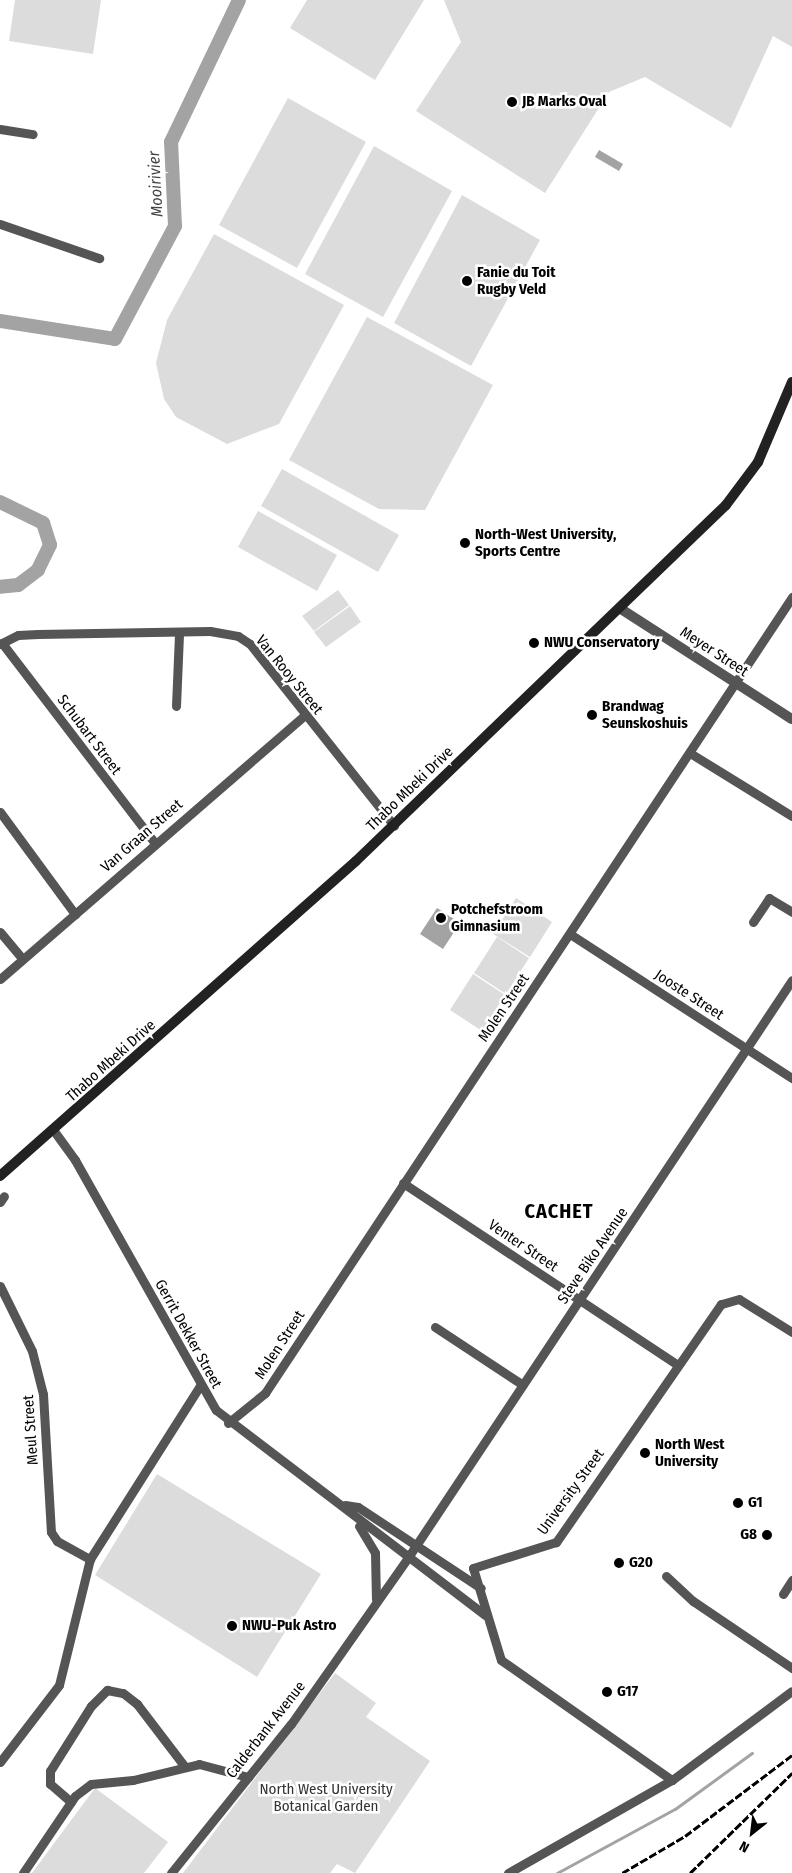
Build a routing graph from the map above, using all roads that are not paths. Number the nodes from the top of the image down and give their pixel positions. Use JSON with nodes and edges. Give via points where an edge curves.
{"nodes":[{"id":1,"x":0,"y":129,"type":"edge"},
{"id":2,"x":33,"y":134,"type":"dead end"},
{"id":3,"x":0,"y":224,"type":"edge"},
{"id":4,"x":99,"y":258,"type":"dead end"},
{"id":5,"x":792,"y":382,"type":"edge"},
{"id":6,"x":792,"y":598,"type":"edge"},
{"id":7,"x":621,"y":609,"type":"junction"},
{"id":8,"x":179,"y":633,"type":"junction"},
{"id":9,"x":1,"y":643,"type":"edge"},
{"id":10,"x":736,"y":684,"type":"junction"},
{"id":11,"x":176,"y":706,"type":"dead end"},
{"id":12,"x":304,"y":716,"type":"junction"},
{"id":13,"x":792,"y":720,"type":"edge"},
{"id":14,"x":690,"y":752,"type":"junction"},
{"id":15,"x":0,"y":812,"type":"edge"},
{"id":16,"x":792,"y":816,"type":"edge"},
{"id":17,"x":394,"y":826,"type":"junction"},
{"id":18,"x":155,"y":843,"type":"junction"},
{"id":19,"x":792,"y":912,"type":"edge"},
{"id":20,"x":74,"y":914,"type":"junction"},
{"id":21,"x":753,"y":922,"type":"dead end"},
{"id":22,"x":0,"y":932,"type":"edge"},
{"id":23,"x":570,"y":934,"type":"junction"},
{"id":24,"x":23,"y":959,"type":"junction"},
{"id":25,"x":0,"y":979,"type":"edge"},
{"id":26,"x":792,"y":980,"type":"edge"},
{"id":27,"x":747,"y":1049,"type":"junction"},
{"id":28,"x":792,"y":1078,"type":"edge"},
{"id":29,"x":54,"y":1131,"type":"junction"},
{"id":30,"x":0,"y":1176,"type":"edge"},
{"id":31,"x":403,"y":1183,"type":"junction"},
{"id":32,"x":0,"y":1286,"type":"edge"},
{"id":33,"x":580,"y":1301,"type":"junction"},
{"id":34,"x":435,"y":1327,"type":"dead end"},
{"id":35,"x":792,"y":1332,"type":"edge"},
{"id":36,"x":678,"y":1365,"type":"junction"},
{"id":37,"x":523,"y":1385,"type":"junction"},
{"id":38,"x":200,"y":1386,"type":"junction"},
{"id":39,"x":228,"y":1423,"type":"junction"},
{"id":40,"x":345,"y":1505,"type":"junction"},
{"id":41,"x":354,"y":1519,"type":"junction"},
{"id":42,"x":415,"y":1546,"type":"junction"},
{"id":43,"x":90,"y":1559,"type":"junction"},
{"id":44,"x":407,"y":1559,"type":"junction"},
{"id":45,"x":666,"y":1576,"type":"dead end"},
{"id":46,"x":792,"y":1580,"type":"edge"},
{"id":47,"x":481,"y":1588,"type":"junction"},
{"id":48,"x":783,"y":1594,"type":"dead end"},
{"id":49,"x":376,"y":1599,"type":"junction"},
{"id":50,"x":485,"y":1615,"type":"junction"},
{"id":51,"x":792,"y":1668,"type":"edge"},
{"id":52,"x":792,"y":1691,"type":"edge"},
{"id":53,"x":0,"y":1762,"type":"edge"},
{"id":54,"x":185,"y":1768,"type":"junction"},
{"id":55,"x":248,"y":1777,"type":"junction"},
{"id":56,"x":672,"y":1780,"type":"junction"},
{"id":57,"x":71,"y":1802,"type":"junction"},
{"id":58,"x":23,"y":1873,"type":"edge"},
{"id":59,"x":171,"y":1873,"type":"edge"},
{"id":60,"x":508,"y":1873,"type":"edge"}],
"edges":[{"from":1,"to":2,"type":"street"},
{"from":3,"to":4,"type":"street"},
{"from":5,"to":7,"type":"main road","name":"Thabo Mbeki Drive","via":[[749,479]]},
{"from":6,"to":10,"type":"street","name":"Molen Street"},
{"from":7,"to":10,"type":"street","name":"Meyer Street"},
{"from":7,"to":17,"type":"main road","name":"Thabo Mbeki Drive"},
{"from":8,"to":9,"type":"street","name":"Van Rooy Street","via":[[18,635]]},
{"from":8,"to":11,"type":"street"},
{"from":8,"to":12,"type":"street","name":"Van Rooy Street","via":[[226,631],[250,644]]},
{"from":9,"to":18,"type":"street","name":"Schubart Street"},
{"from":10,"to":13,"type":"street","name":"Meyer Street"},
{"from":10,"to":14,"type":"street","name":"Molen Street"},
{"from":12,"to":17,"type":"street","name":"Van Rooy Street"},
{"from":12,"to":18,"type":"street","name":"Van Graan Street"},
{"from":14,"to":16,"type":"street"},
{"from":14,"to":23,"type":"street","name":"Molen Street"},
{"from":15,"to":20,"type":"street"},
{"from":17,"to":29,"type":"main road","name":"Thabo Mbeki Drive"},
{"from":18,"to":20,"type":"street","name":"Van Graan Street"},
{"from":19,"to":21,"type":"street","via":[[769,898]]},
{"from":20,"to":24,"type":"street","name":"Van Graan Street"},
{"from":22,"to":24,"type":"street"},
{"from":23,"to":27,"type":"street","name":"Jooste Street"},
{"from":23,"to":31,"type":"street","name":"Molen Street"},
{"from":24,"to":25,"type":"street","name":"Van Graan Street"},
{"from":26,"to":27,"type":"street","name":"Steve Biko Avenue"},
{"from":27,"to":28,"type":"street","name":"Jooste Street"},
{"from":27,"to":33,"type":"street","name":"Steve Biko Avenue"},
{"from":29,"to":30,"type":"main road","name":"Thabo Mbeki Drive"},
{"from":29,"to":38,"type":"street","name":"Gerrit Dekker Street","via":[[111,1223]]},
{"from":31,"to":33,"type":"street","name":"Venter Street"},
{"from":31,"to":39,"type":"street","name":"Molen Street","via":[[265,1393]]},
{"from":32,"to":43,"type":"street","name":"Meul Street","via":[[32,1351],[43,1394],[51,1532],[57,1541]]},
{"from":33,"to":36,"type":"street","name":"Venter Street"},
{"from":33,"to":37,"type":"street","name":"Steve Biko Avenue"},
{"from":34,"to":37,"type":"street"},
{"from":35,"to":36,"type":"street","name":"University Street","via":[[739,1299],[727,1300]]},
{"from":36,"to":47,"type":"street","name":"University Street","via":[[556,1542],[473,1568]]},
{"from":37,"to":42,"type":"street","name":"Steve Biko Avenue"},
{"from":38,"to":39,"type":"street","name":"Gerrit Dekker Street"},
{"from":38,"to":43,"type":"street"},
{"from":39,"to":40,"type":"street","name":"Gerrit Dekker Street"},
{"from":40,"to":41,"type":"street","name":"Gerrit Dekker Street"},
{"from":40,"to":42,"type":"street","name":"Gerrit Dekker Street","via":[[358,1507]]},
{"from":41,"to":44,"type":"street","name":"Gerrit Dekker Street"},
{"from":41,"to":49,"type":"street","via":[[375,1553]]},
{"from":42,"to":44,"type":"street","name":"Calderbank Avenue"},
{"from":42,"to":47,"type":"street","name":"Gerrit Dekker Street"},
{"from":43,"to":53,"type":"street","via":[[59,1685]]},
{"from":44,"to":49,"type":"street","name":"Calderbank Avenue"},
{"from":44,"to":50,"type":"street","name":"Gerrit Dekker Street"},
{"from":45,"to":51,"type":"street","via":[[693,1601]]},
{"from":46,"to":48,"type":"street"},
{"from":47,"to":50,"type":"street","name":"University Street"},
{"from":49,"to":55,"type":"street","name":"Calderbank Avenue","via":[[291,1724]]},
{"from":50,"to":56,"type":"street","name":"University Street","via":[[506,1664]]},
{"from":52,"to":56,"type":"street"},
{"from":54,"to":55,"type":"street","via":[[211,1765]]},
{"from":54,"to":57,"type":"street","via":[[91,1784]]},
{"from":54,"to":57,"type":"street","via":[[138,1704],[123,1693],[107,1690],[91,1706],[50,1771],[50,1784]]},
{"from":55,"to":59,"type":"street","name":"Calderbank Avenue"},
{"from":56,"to":60,"type":"street"},
{"from":57,"to":58,"type":"street"}]}
